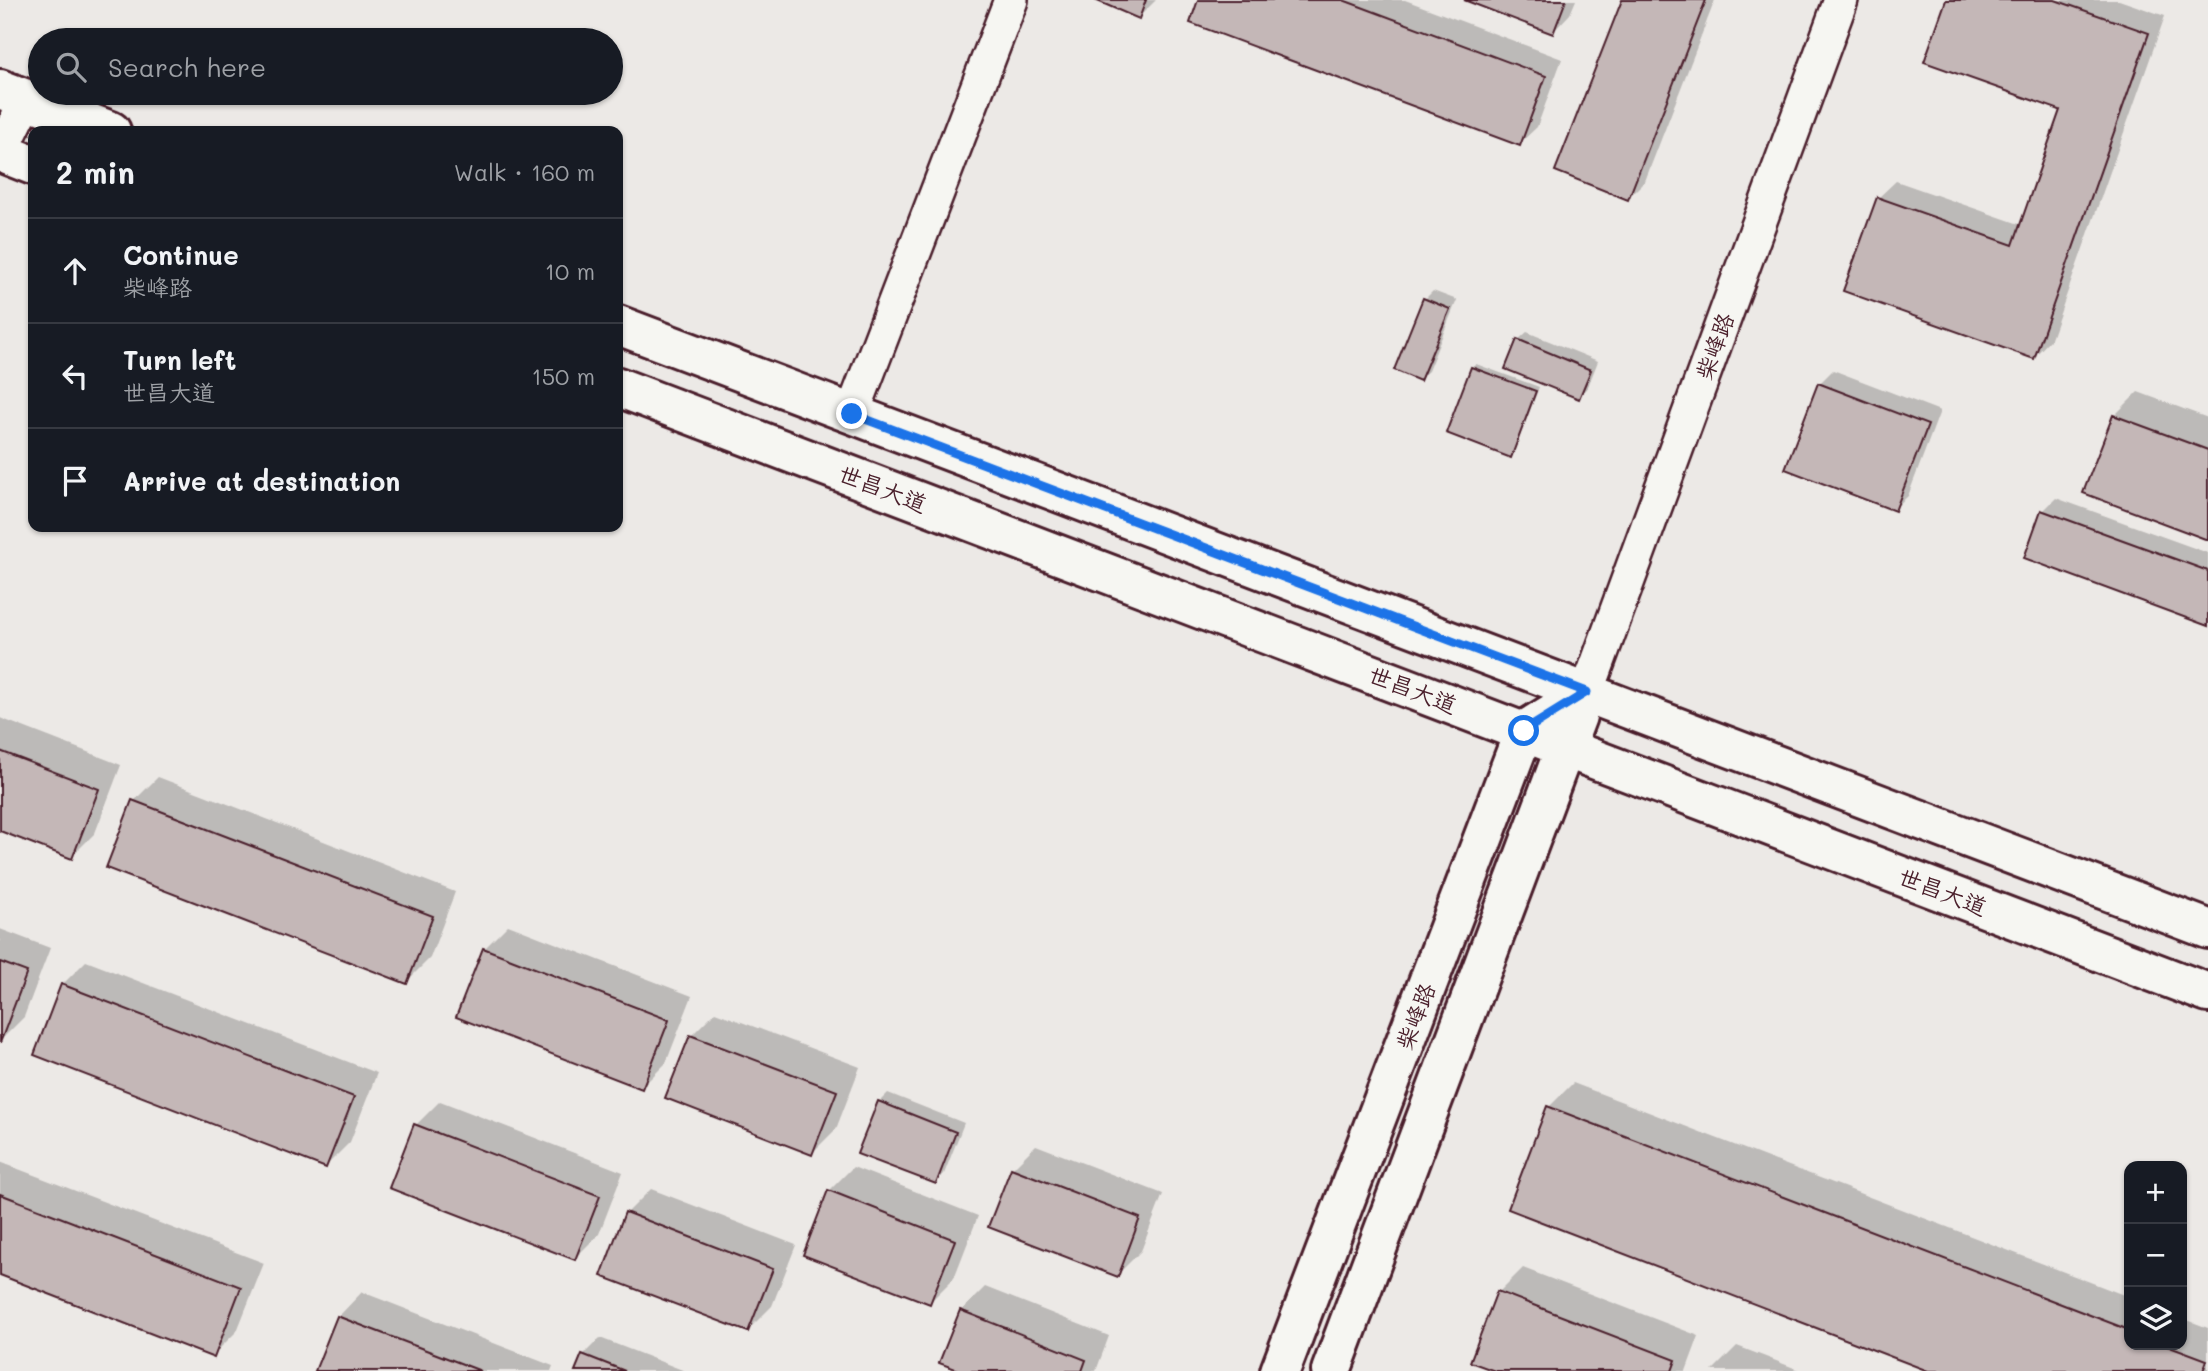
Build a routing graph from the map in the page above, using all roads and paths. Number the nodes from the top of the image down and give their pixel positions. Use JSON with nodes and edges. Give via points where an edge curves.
{"nodes":[{"id":1,"x":1010,"y":0,"type":"edge"},
{"id":2,"x":1841,"y":0,"type":"edge"},
{"id":3,"x":14,"y":94,"type":"edge"},
{"id":4,"x":43,"y":105,"type":"edge"},
{"id":5,"x":98,"y":126,"type":"edge"},
{"id":6,"x":0,"y":153,"type":"edge"},
{"id":7,"x":28,"y":163,"type":"edge"},
{"id":8,"x":623,"y":327,"type":"edge"},
{"id":9,"x":623,"y":389,"type":"edge"},
{"id":10,"x":852,"y":414,"type":"junction"},
{"id":11,"x":1587,"y":692,"type":"junction"},
{"id":12,"x":1524,"y":731,"type":"junction"},
{"id":13,"x":1565,"y":747,"type":"junction"},
{"id":14,"x":2208,"y":929,"type":"edge"},
{"id":15,"x":2208,"y":993,"type":"edge"},
{"id":16,"x":1280,"y":1371,"type":"edge"},
{"id":17,"x":1331,"y":1371,"type":"edge"}],
"edges":[{"from":1,"to":10,"type":"street"},
{"from":2,"to":11,"type":"street","name":"柴峰路"},
{"from":3,"to":6,"type":"street"},
{"from":4,"to":5,"type":"main road"},
{"from":6,"to":7,"type":"main road"},
{"from":8,"to":10,"type":"main road"},
{"from":9,"to":12,"type":"main road","name":"世昌大道"},
{"from":10,"to":11,"type":"main road"},
{"from":11,"to":12,"type":"main road"},
{"from":11,"to":13,"type":"main road","name":"柴峰路"},
{"from":11,"to":14,"type":"main road"},
{"from":12,"to":13,"type":"main road","name":"世昌大道"},
{"from":12,"to":16,"type":"main road","name":"柴峰路"},
{"from":13,"to":15,"type":"main road","name":"世昌大道"},
{"from":13,"to":17,"type":"main road","name":"柴峰路"}]}
